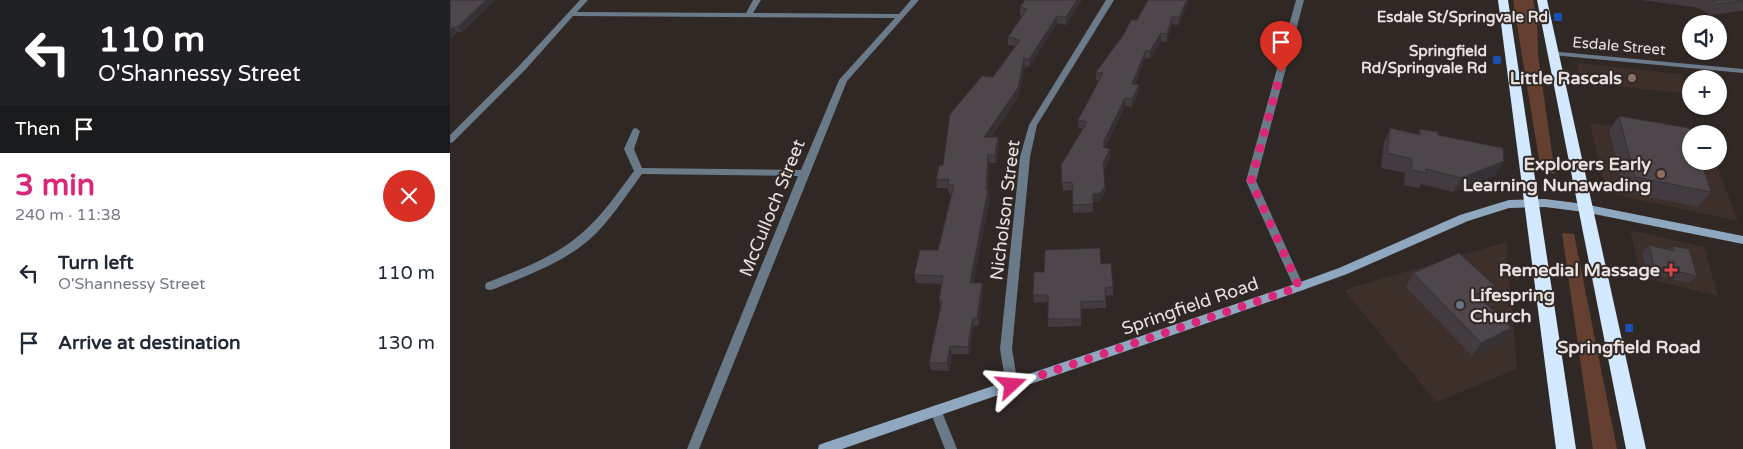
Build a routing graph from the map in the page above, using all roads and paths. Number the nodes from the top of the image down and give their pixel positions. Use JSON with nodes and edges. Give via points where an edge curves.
{"nodes":[{"id":1,"x":584,"y":0,"type":"edge"},
{"id":2,"x":757,"y":0,"type":"edge"},
{"id":3,"x":915,"y":0,"type":"edge"},
{"id":4,"x":1110,"y":0,"type":"edge"},
{"id":5,"x":1300,"y":0,"type":"edge"},
{"id":6,"x":1503,"y":0,"type":"edge"},
{"id":7,"x":1542,"y":0,"type":"edge"},
{"id":8,"x":572,"y":14,"type":"junction"},
{"id":9,"x":748,"y":15,"type":"junction"},
{"id":10,"x":899,"y":16,"type":"junction"},
{"id":11,"x":1552,"y":53,"type":"junction"},
{"id":12,"x":1743,"y":71,"type":"edge"},
{"id":13,"x":636,"y":131,"type":"dead end"},
{"id":14,"x":452,"y":135,"type":"edge"},
{"id":15,"x":639,"y":171,"type":"junction"},
{"id":16,"x":804,"y":173,"type":"junction"},
{"id":17,"x":1531,"y":203,"type":"junction"},
{"id":18,"x":1584,"y":208,"type":"junction"},
{"id":19,"x":1743,"y":240,"type":"edge"},
{"id":20,"x":490,"y":286,"type":"dead end"},
{"id":21,"x":1299,"y":287,"type":"junction"},
{"id":22,"x":1012,"y":385,"type":"junction"},
{"id":23,"x":936,"y":411,"type":"junction"},
{"id":24,"x":693,"y":449,"type":"edge"},
{"id":25,"x":824,"y":449,"type":"edge"},
{"id":26,"x":951,"y":449,"type":"edge"},
{"id":27,"x":1566,"y":449,"type":"edge"},
{"id":28,"x":1636,"y":449,"type":"edge"}],
"edges":[{"from":1,"to":8,"type":"street"},
{"from":2,"to":9,"type":"street"},
{"from":3,"to":10,"type":"street","name":"McCulloch Street"},
{"from":4,"to":22,"type":"street","name":"Nicholson Street","via":[[1033,126],[1027,149],[1006,349]]},
{"from":5,"to":21,"type":"street","via":[[1251,181]]},
{"from":6,"to":17,"type":"highway"},
{"from":7,"to":11,"type":"highway"},
{"from":8,"to":9,"type":"street"},
{"from":8,"to":14,"type":"street","via":[[522,68]]},
{"from":9,"to":10,"type":"street"},
{"from":10,"to":16,"type":"street","name":"McCulloch Street","via":[[843,80]]},
{"from":11,"to":12,"type":"street","name":"Esdale Street"},
{"from":11,"to":18,"type":"highway"},
{"from":13,"to":15,"type":"street","via":[[629,149]]},
{"from":15,"to":16,"type":"street"},
{"from":15,"to":20,"type":"street","via":[[608,212],[577,243],[531,269]]},
{"from":16,"to":24,"type":"street","name":"McCulloch Street"},
{"from":17,"to":18,"type":"main road","name":"Springfield Road"},
{"from":17,"to":21,"type":"main road","name":"Springfield Road","via":[[1499,206],[1464,218]]},
{"from":17,"to":27,"type":"highway"},
{"from":18,"to":19,"type":"main road","name":"Springfield Road"},
{"from":18,"to":28,"type":"highway"},
{"from":21,"to":22,"type":"main road","name":"Springfield Road"},
{"from":22,"to":23,"type":"main road","name":"Springfield Road"},
{"from":23,"to":25,"type":"main road","name":"Springfield Road"},
{"from":23,"to":26,"type":"street"}]}
